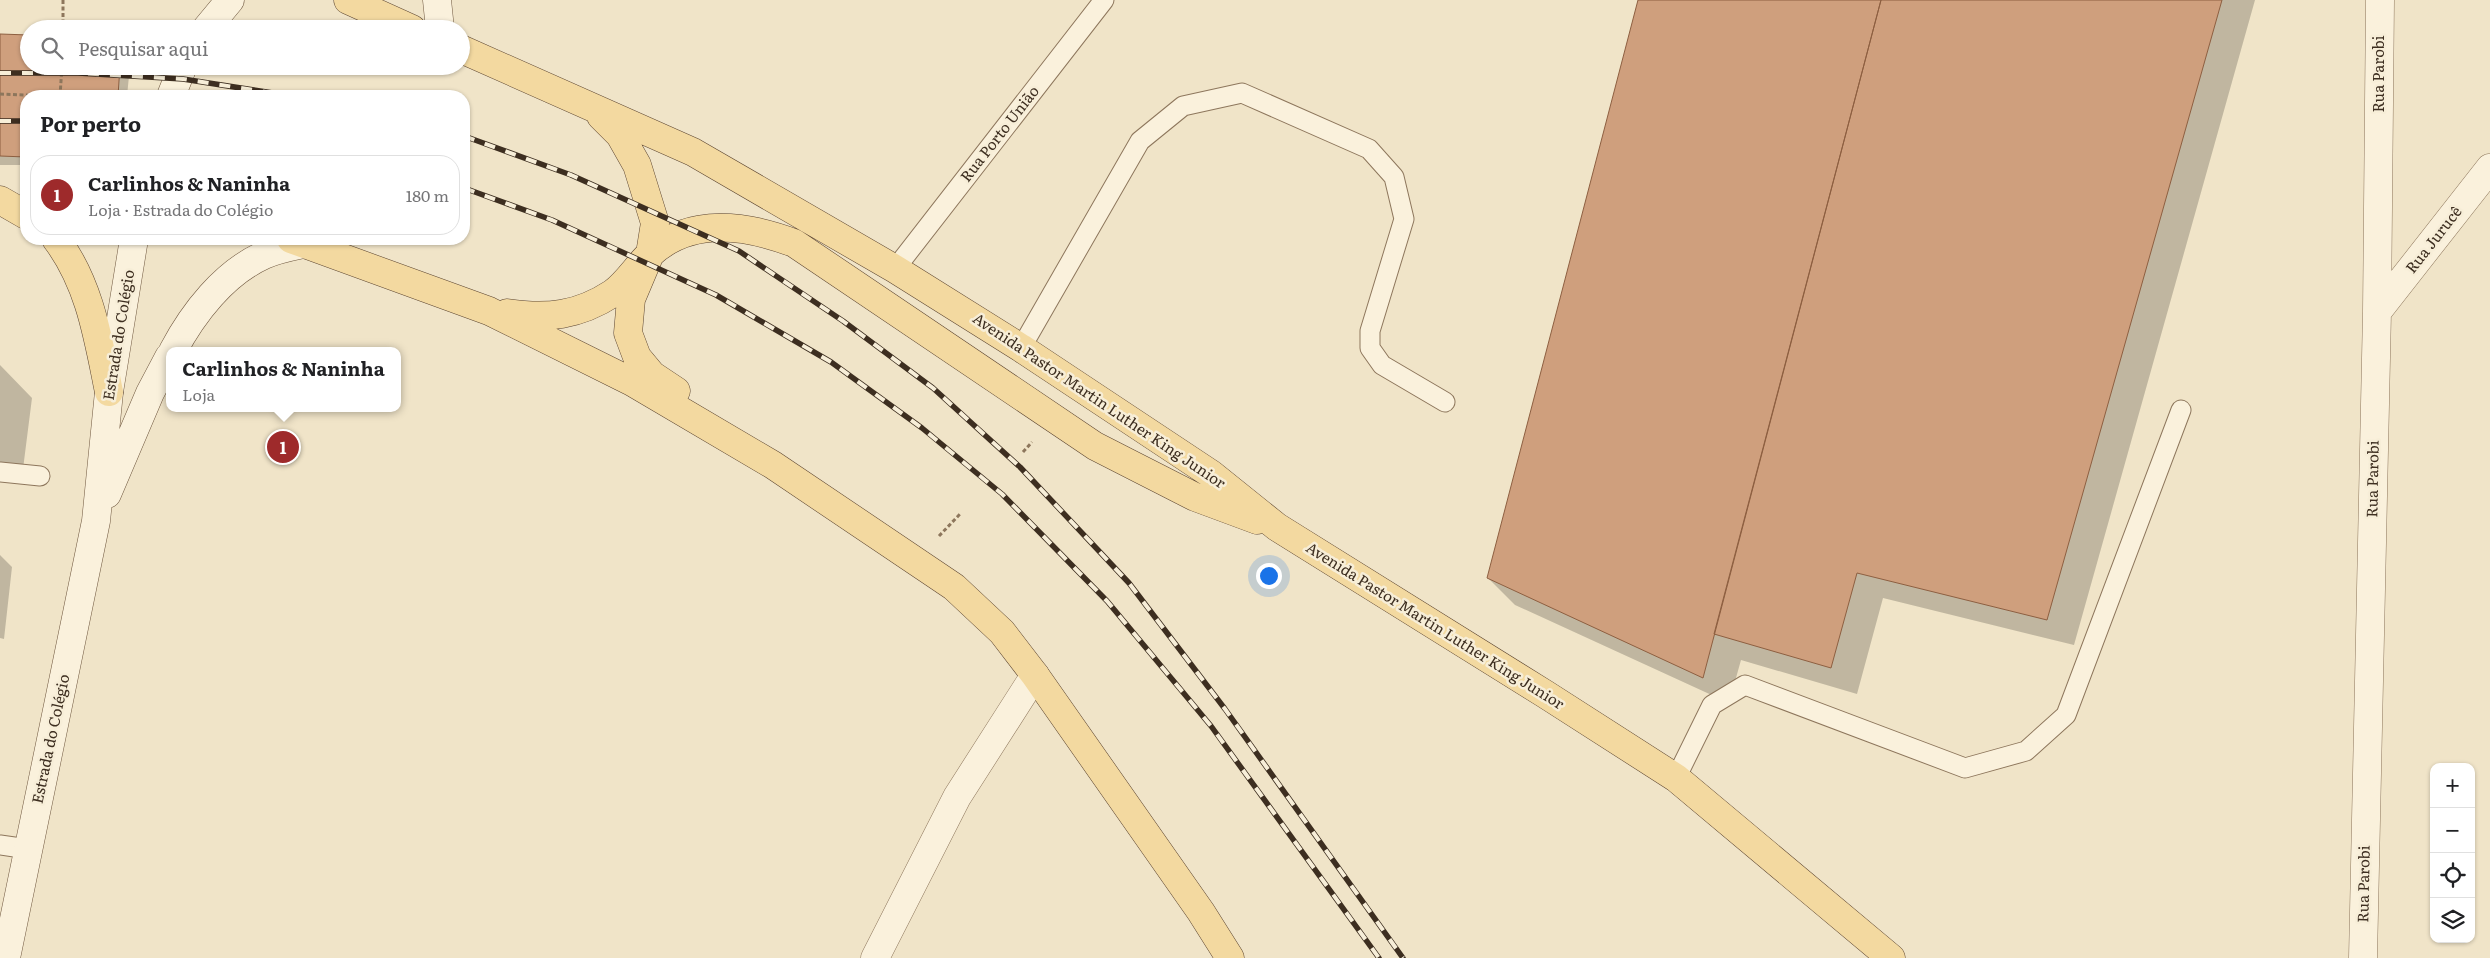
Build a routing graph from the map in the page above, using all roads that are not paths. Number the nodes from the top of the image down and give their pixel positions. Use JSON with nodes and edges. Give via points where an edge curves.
{"nodes":[{"id":1,"x":230,"y":0,"type":"edge"},
{"id":2,"x":348,"y":0,"type":"edge"},
{"id":3,"x":437,"y":0,"type":"edge"},
{"id":4,"x":1104,"y":0,"type":"edge"},
{"id":5,"x":2380,"y":0,"type":"edge"},
{"id":6,"x":213,"y":20,"type":"edge"},
{"id":7,"x":392,"y":20,"type":"edge"},
{"id":8,"x":439,"y":20,"type":"edge"},
{"id":9,"x":470,"y":53,"type":"edge"},
{"id":10,"x":179,"y":75,"type":"edge"},
{"id":11,"x":173,"y":90,"type":"edge"},
{"id":12,"x":590,"y":107,"type":"junction"},
{"id":13,"x":2490,"y":168,"type":"edge"},
{"id":14,"x":0,"y":191,"type":"edge"},
{"id":15,"x":20,"y":193,"type":"edge"},
{"id":16,"x":0,"y":200,"type":"edge"},
{"id":17,"x":20,"y":212,"type":"edge"},
{"id":18,"x":60,"y":245,"type":"edge"},
{"id":19,"x":133,"y":245,"type":"edge"},
{"id":20,"x":289,"y":245,"type":"edge"},
{"id":21,"x":311,"y":245,"type":"edge"},
{"id":22,"x":650,"y":254,"type":"junction"},
{"id":23,"x":896,"y":269,"type":"junction"},
{"id":24,"x":489,"y":311,"type":"junction"},
{"id":25,"x":2377,"y":312,"type":"junction"},
{"id":26,"x":174,"y":347,"type":"edge"},
{"id":27,"x":1022,"y":348,"type":"junction"},
{"id":28,"x":166,"y":363,"type":"edge"},
{"id":29,"x":110,"y":392,"type":"junction"},
{"id":30,"x":1444,"y":402,"type":"dead end"},
{"id":31,"x":2181,"y":410,"type":"dead end"},
{"id":32,"x":773,"y":465,"type":"junction"},
{"id":33,"x":0,"y":472,"type":"edge"},
{"id":34,"x":40,"y":476,"type":"dead end"},
{"id":35,"x":96,"y":521,"type":"junction"},
{"id":36,"x":1277,"y":527,"type":"junction"},
{"id":37,"x":1035,"y":675,"type":"junction"},
{"id":38,"x":1676,"y":778,"type":"junction"},
{"id":39,"x":0,"y":845,"type":"edge"},
{"id":40,"x":28,"y":849,"type":"junction"},
{"id":41,"x":6,"y":958,"type":"edge"},
{"id":42,"x":875,"y":958,"type":"edge"},
{"id":43,"x":1230,"y":958,"type":"edge"},
{"id":44,"x":1891,"y":958,"type":"edge"},
{"id":45,"x":2363,"y":958,"type":"edge"}],
"edges":[{"from":1,"to":6,"type":"street"},
{"from":2,"to":7,"type":"main road"},
{"from":3,"to":8,"type":"street"},
{"from":4,"to":23,"type":"lane","name":"Rua Porto União"},
{"from":5,"to":25,"type":"street","name":"Rua Parobi"},
{"from":9,"to":12,"type":"main road","name":"Avenida Pastor Martin Luther King Junior"},
{"from":10,"to":11,"type":"street"},
{"from":12,"to":22,"type":"main road","via":[[620,135],[637,165],[655,223]]},
{"from":12,"to":23,"type":"main road","name":"Avenida Pastor Martin Luther King Junior","via":[[693,152]]},
{"from":13,"to":25,"type":"street","name":"Rua Jurucê"},
{"from":14,"to":15,"type":"main road"},
{"from":16,"to":17,"type":"main road"},
{"from":18,"to":29,"type":"main road","via":[[75,267],[87,295]]},
{"from":19,"to":29,"type":"street","name":"Estrada do Colégio"},
{"from":20,"to":26,"type":"street","via":[[243,266],[210,297]]},
{"from":21,"to":24,"type":"main road"},
{"from":22,"to":24,"type":"main road","via":[[614,292],[565,315],[532,316]]},
{"from":22,"to":32,"type":"main road","via":[[631,299],[628,333],[637,357],[652,375],[719,420]]},
{"from":22,"to":36,"type":"main road","via":[[673,236],[703,229],[733,227],[763,232],[794,243],[1094,446],[1195,497]]},
{"from":23,"to":27,"type":"main road","name":"Avenida Pastor Martin Luther King Junior"},
{"from":24,"to":32,"type":"main road","via":[[632,382]]},
{"from":25,"to":45,"type":"street","name":"Rua Parobi"},
{"from":27,"to":30,"type":"lane","via":[[1140,141],[1183,106],[1242,93],[1369,149],[1394,176],[1404,220],[1370,330],[1370,348],[1382,365]]},
{"from":27,"to":36,"type":"main road","name":"Avenida Pastor Martin Luther King Junior","via":[[1211,474]]},
{"from":28,"to":35,"type":"street","name":"Estrada do Colégio"},
{"from":29,"to":35,"type":"street","name":"Estrada do Colégio"},
{"from":31,"to":38,"type":"lane","via":[[2066,715],[2026,751],[1965,768],[1745,685],[1712,705]]},
{"from":32,"to":37,"type":"main road","via":[[954,587],[1002,632]]},
{"from":33,"to":34,"type":"lane"},
{"from":35,"to":40,"type":"street","name":"Estrada do Colégio"},
{"from":36,"to":38,"type":"main road","name":"Avenida Pastor Martin Luther King Junior"},
{"from":37,"to":42,"type":"street","via":[[957,797]]},
{"from":37,"to":43,"type":"main road"},
{"from":38,"to":44,"type":"main road","name":"Avenida Pastor Martin Luther King Junior"},
{"from":39,"to":40,"type":"lane"},
{"from":40,"to":41,"type":"street","name":"Estrada do Colégio"}]}
